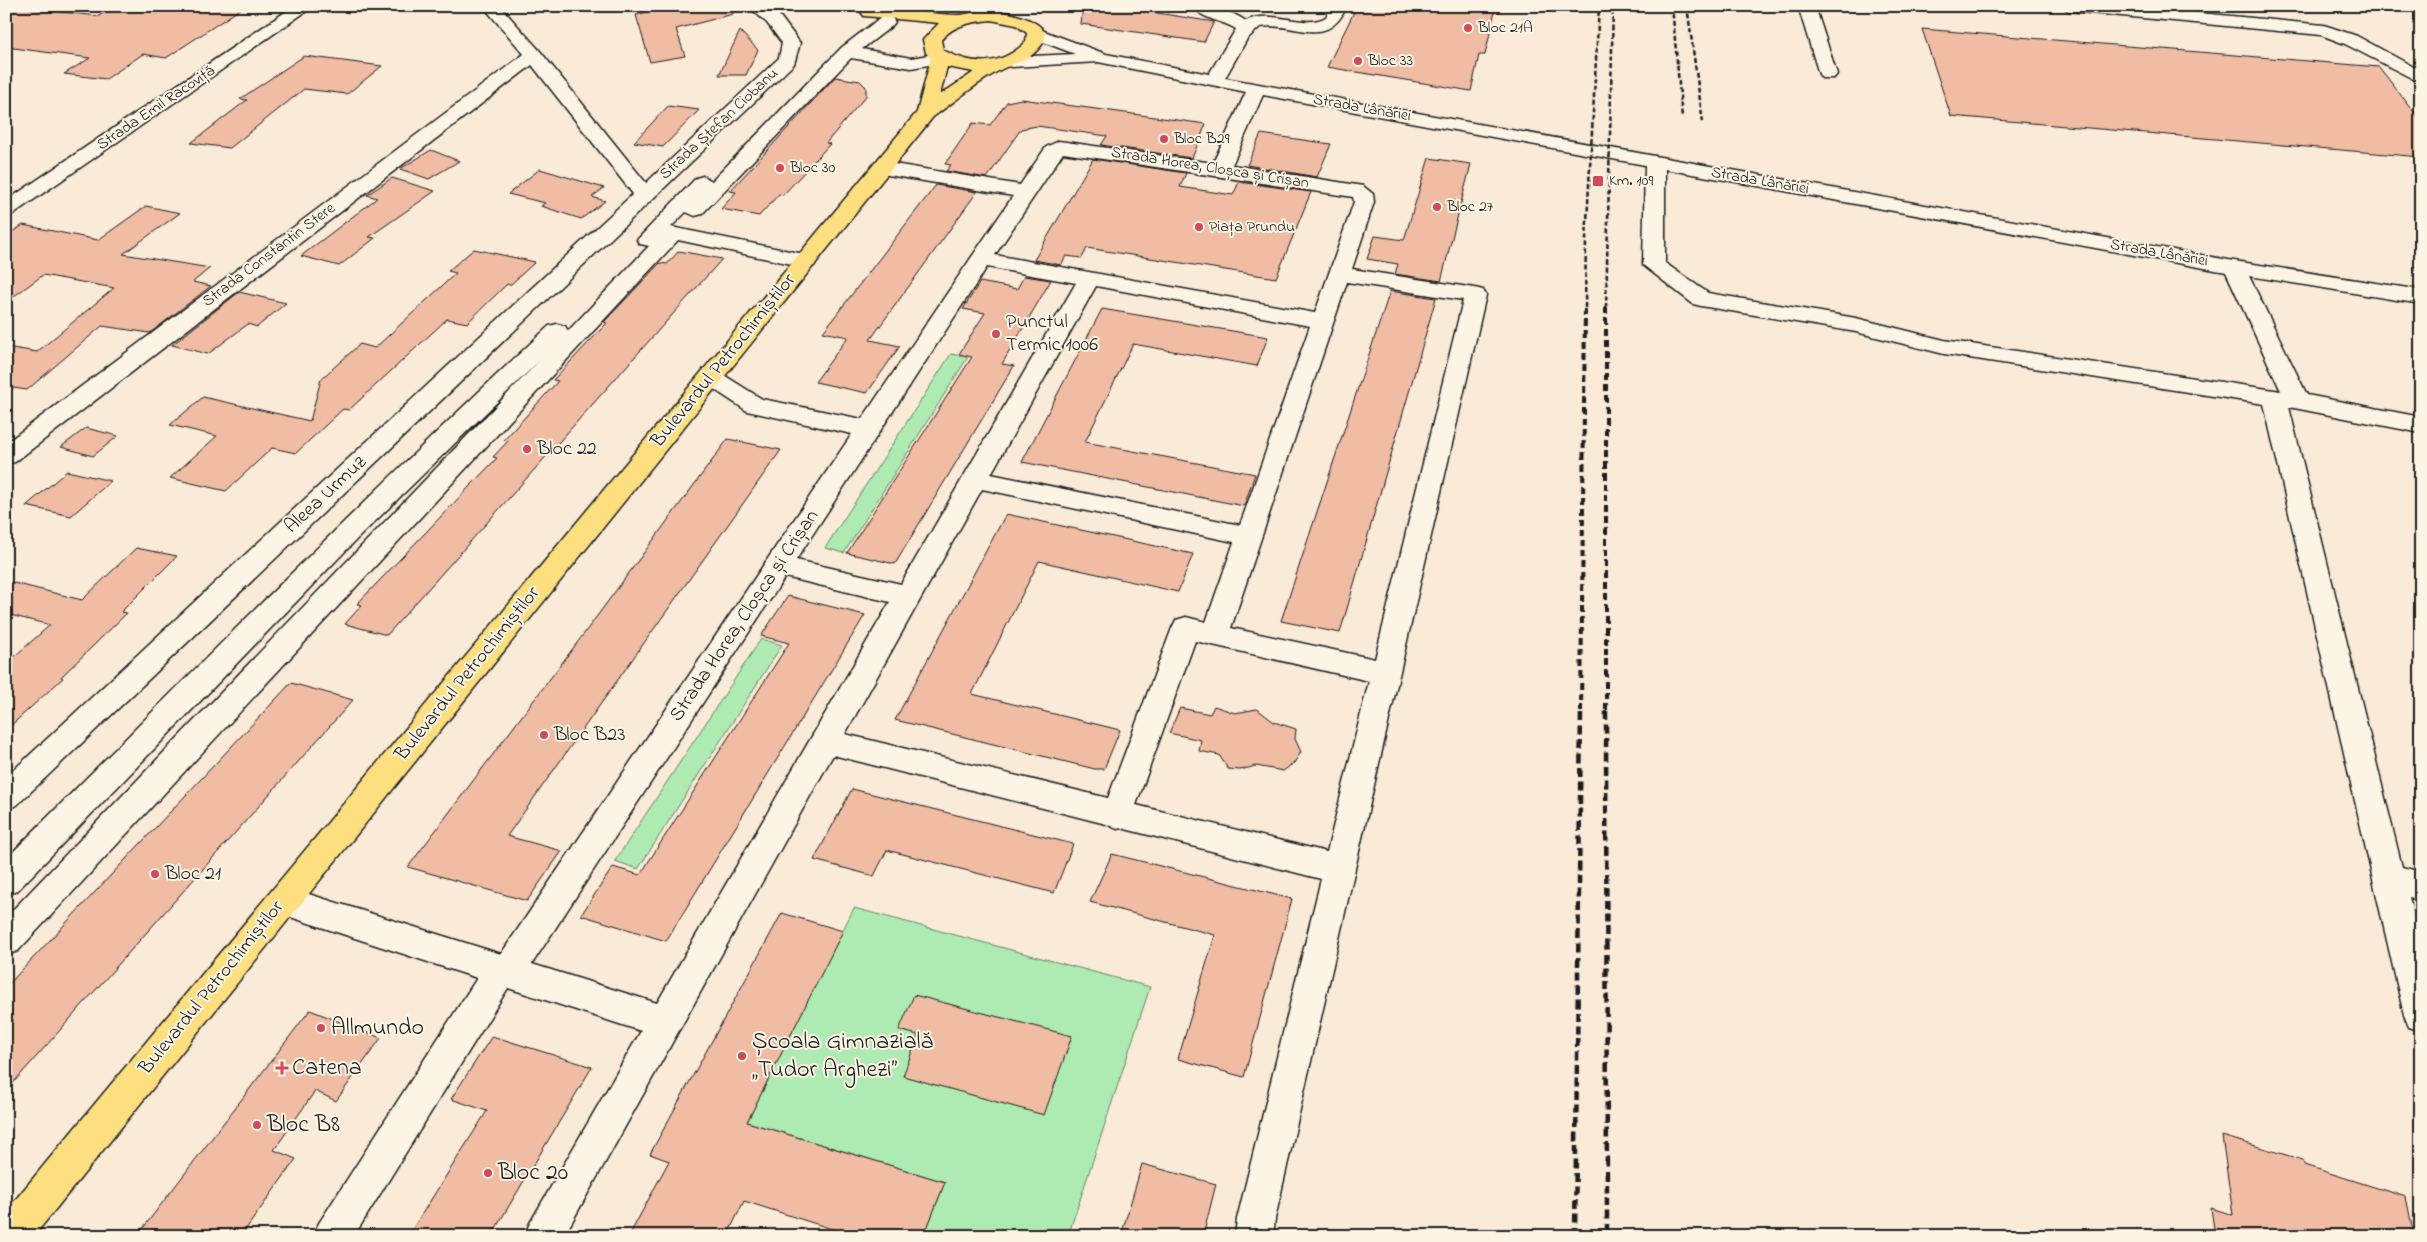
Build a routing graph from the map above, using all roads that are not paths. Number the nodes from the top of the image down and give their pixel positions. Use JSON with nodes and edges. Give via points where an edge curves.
{"nodes":[{"id":1,"x":306,"y":6,"type":"edge"},
{"id":2,"x":491,"y":6,"type":"edge"},
{"id":3,"x":756,"y":6,"type":"edge"},
{"id":4,"x":992,"y":6,"type":"edge"},
{"id":5,"x":1201,"y":6,"type":"edge"},
{"id":6,"x":1339,"y":6,"type":"edge"},
{"id":7,"x":1806,"y":6,"type":"edge"},
{"id":8,"x":2069,"y":6,"type":"edge"},
{"id":9,"x":871,"y":13,"type":"edge"},
{"id":10,"x":967,"y":18,"type":"junction"},
{"id":11,"x":1033,"y":24,"type":"junction"},
{"id":12,"x":1246,"y":28,"type":"junction"},
{"id":13,"x":923,"y":44,"type":"junction"},
{"id":14,"x":847,"y":52,"type":"junction"},
{"id":15,"x":534,"y":55,"type":"junction"},
{"id":16,"x":1101,"y":58,"type":"junction"},
{"id":17,"x":1004,"y":64,"type":"junction"},
{"id":18,"x":1828,"y":74,"type":"dead end"},
{"id":19,"x":2421,"y":78,"type":"edge"},
{"id":20,"x":1214,"y":81,"type":"junction"},
{"id":21,"x":1257,"y":89,"type":"junction"},
{"id":22,"x":926,"y":113,"type":"junction"},
{"id":23,"x":1655,"y":162,"type":"junction"},
{"id":24,"x":882,"y":168,"type":"junction"},
{"id":25,"x":1220,"y":169,"type":"junction"},
{"id":26,"x":703,"y":182,"type":"dead end"},
{"id":27,"x":1026,"y":192,"type":"junction"},
{"id":28,"x":644,"y":194,"type":"junction"},
{"id":29,"x":6,"y":210,"type":"edge"},
{"id":30,"x":673,"y":233,"type":"junction"},
{"id":31,"x":981,"y":259,"type":"junction"},
{"id":32,"x":806,"y":261,"type":"junction"},
{"id":33,"x":2234,"y":267,"type":"junction"},
{"id":34,"x":1339,"y":274,"type":"junction"},
{"id":35,"x":1089,"y":279,"type":"junction"},
{"id":36,"x":2421,"y":297,"type":"edge"},
{"id":37,"x":597,"y":303,"type":"junction"},
{"id":38,"x":1323,"y":320,"type":"junction"},
{"id":39,"x":711,"y":377,"type":"junction"},
{"id":40,"x":2286,"y":400,"type":"junction"},
{"id":41,"x":2421,"y":425,"type":"edge"},
{"id":42,"x":869,"y":429,"type":"junction"},
{"id":43,"x":6,"y":456,"type":"edge"},
{"id":44,"x":975,"y":479,"type":"junction"},
{"id":45,"x":1249,"y":536,"type":"junction"},
{"id":46,"x":778,"y":566,"type":"junction"},
{"id":47,"x":908,"y":596,"type":"junction"},
{"id":48,"x":1215,"y":635,"type":"junction"},
{"id":49,"x":1385,"y":673,"type":"junction"},
{"id":50,"x":825,"y":741,"type":"junction"},
{"id":51,"x":6,"y":796,"type":"edge"},
{"id":52,"x":1117,"y":816,"type":"junction"},
{"id":53,"x":1338,"y":870,"type":"junction"},
{"id":54,"x":2388,"y":878,"type":"junction"},
{"id":55,"x":6,"y":881,"type":"edge"},
{"id":56,"x":2421,"y":886,"type":"edge"},
{"id":57,"x":283,"y":900,"type":"junction"},
{"id":58,"x":6,"y":940,"type":"edge"},
{"id":59,"x":505,"y":971,"type":"junction"},
{"id":60,"x":2421,"y":1014,"type":"edge"},
{"id":61,"x":665,"y":1022,"type":"junction"},
{"id":62,"x":10,"y":1236,"type":"edge"},
{"id":63,"x":332,"y":1236,"type":"edge"},
{"id":64,"x":542,"y":1236,"type":"edge"},
{"id":65,"x":1254,"y":1236,"type":"edge"}],
"edges":[{"from":1,"to":29,"type":"street","name":"Strada Emil Racoviță"},
{"from":2,"to":15,"type":"street"},
{"from":3,"to":28,"type":"street","name":"Strada Ștefan Ciobanu","via":[[773,20],[791,43],[788,60]]},
{"from":4,"to":10,"type":"main road","name":"Bulevardul Petrochimiștilor"},
{"from":5,"to":12,"type":"street"},
{"from":6,"to":12,"type":"street","via":[[1327,24],[1315,26],[1265,21]]},
{"from":7,"to":18,"type":"street"},
{"from":8,"to":19,"type":"street","via":[[2324,30],[2351,40]]},
{"from":9,"to":10,"type":"main road"},
{"from":9,"to":13,"type":"main road"},
{"from":9,"to":14,"type":"street"},
{"from":10,"to":11,"type":"main road","via":[[1007,17]]},
{"from":10,"to":13,"type":"main road","name":"Bulevardul Petrochimiștilor","via":[[937,32],[932,40]]},
{"from":11,"to":16,"type":"street"},
{"from":11,"to":17,"type":"main road","name":"Bulevardul Petrochimiștilor","via":[[1037,41],[1034,49]]},
{"from":12,"to":20,"type":"street"},
{"from":13,"to":14,"type":"street","via":[[911,62]]},
{"from":13,"to":17,"type":"main road","via":[[964,66]]},
{"from":13,"to":22,"type":"main road","name":"Bulevardul Petrochimiștilor"},
{"from":14,"to":30,"type":"street"},
{"from":15,"to":28,"type":"street"},
{"from":15,"to":43,"type":"street","name":"Strada Constantin Stere"},
{"from":16,"to":17,"type":"street"},
{"from":16,"to":20,"type":"street","name":"Strada Lânăriei"},
{"from":17,"to":22,"type":"main road","name":"Bulevardul Petrochimiștilor"},
{"from":20,"to":21,"type":"street","name":"Strada Lânăriei"},
{"from":21,"to":23,"type":"street","name":"Strada Lânăriei"},
{"from":21,"to":25,"type":"street"},
{"from":22,"to":24,"type":"main road","name":"Bulevardul Petrochimiștilor"},
{"from":23,"to":33,"type":"street","name":"Strada Lânăriei"},
{"from":23,"to":40,"type":"street","via":[[1654,265],[1701,299],[1856,325],[1944,347]]},
{"from":24,"to":27,"type":"street"},
{"from":24,"to":32,"type":"main road","name":"Bulevardul Petrochimiștilor"},
{"from":25,"to":27,"type":"street","name":"Strada Horea, Cloșca și Crișan","via":[[1059,148],[1053,151]]},
{"from":25,"to":34,"type":"street","name":"Strada Horea, Cloșca și Crișan","via":[[1356,190],[1363,194],[1364,202]]},
{"from":26,"to":37,"type":"street"},
{"from":27,"to":31,"type":"street","name":"Strada Horea, Cloșca și Crișan"},
{"from":28,"to":51,"type":"street","name":"Aleea Urmuz"},
{"from":30,"to":32,"type":"street"},
{"from":30,"to":37,"type":"street"},
{"from":31,"to":35,"type":"street"},
{"from":31,"to":42,"type":"street","name":"Strada Horea, Cloșca și Crișan"},
{"from":32,"to":39,"type":"main road","name":"Bulevardul Petrochimiștilor"},
{"from":33,"to":36,"type":"street","name":"Strada Lânăriei"},
{"from":33,"to":40,"type":"street"},
{"from":34,"to":38,"type":"street","name":"Strada Horea, Cloșca și Crișan"},
{"from":34,"to":49,"type":"street","via":[[1475,295]]},
{"from":35,"to":38,"type":"street"},
{"from":35,"to":44,"type":"street"},
{"from":37,"to":55,"type":"street","via":[[472,410],[255,624]]},
{"from":37,"to":58,"type":"street"},
{"from":38,"to":45,"type":"street","name":"Strada Horea, Cloșca și Crișan"},
{"from":39,"to":42,"type":"street","via":[[755,405]]},
{"from":39,"to":57,"type":"main road","name":"Bulevardul Petrochimiștilor"},
{"from":40,"to":41,"type":"street"},
{"from":40,"to":54,"type":"street"},
{"from":42,"to":46,"type":"street","name":"Strada Horea, Cloșca și Crișan"},
{"from":44,"to":45,"type":"street"},
{"from":44,"to":47,"type":"street"},
{"from":45,"to":48,"type":"street","name":"Strada Horea, Cloșca și Crișan"},
{"from":46,"to":47,"type":"street"},
{"from":46,"to":59,"type":"street","name":"Strada Horea, Cloșca și Crișan"},
{"from":47,"to":50,"type":"street"},
{"from":48,"to":49,"type":"street"},
{"from":48,"to":52,"type":"street","via":[[1186,628]]},
{"from":49,"to":53,"type":"street"},
{"from":50,"to":52,"type":"street"},
{"from":50,"to":61,"type":"street"},
{"from":52,"to":53,"type":"street"},
{"from":53,"to":65,"type":"street"},
{"from":54,"to":56,"type":"street"},
{"from":54,"to":60,"type":"street"},
{"from":57,"to":59,"type":"street"},
{"from":57,"to":62,"type":"main road","name":"Bulevardul Petrochimiștilor"},
{"from":59,"to":61,"type":"street"},
{"from":59,"to":63,"type":"street","name":"Strada Horea, Cloșca și Crișan"},
{"from":61,"to":64,"type":"street"}]}
